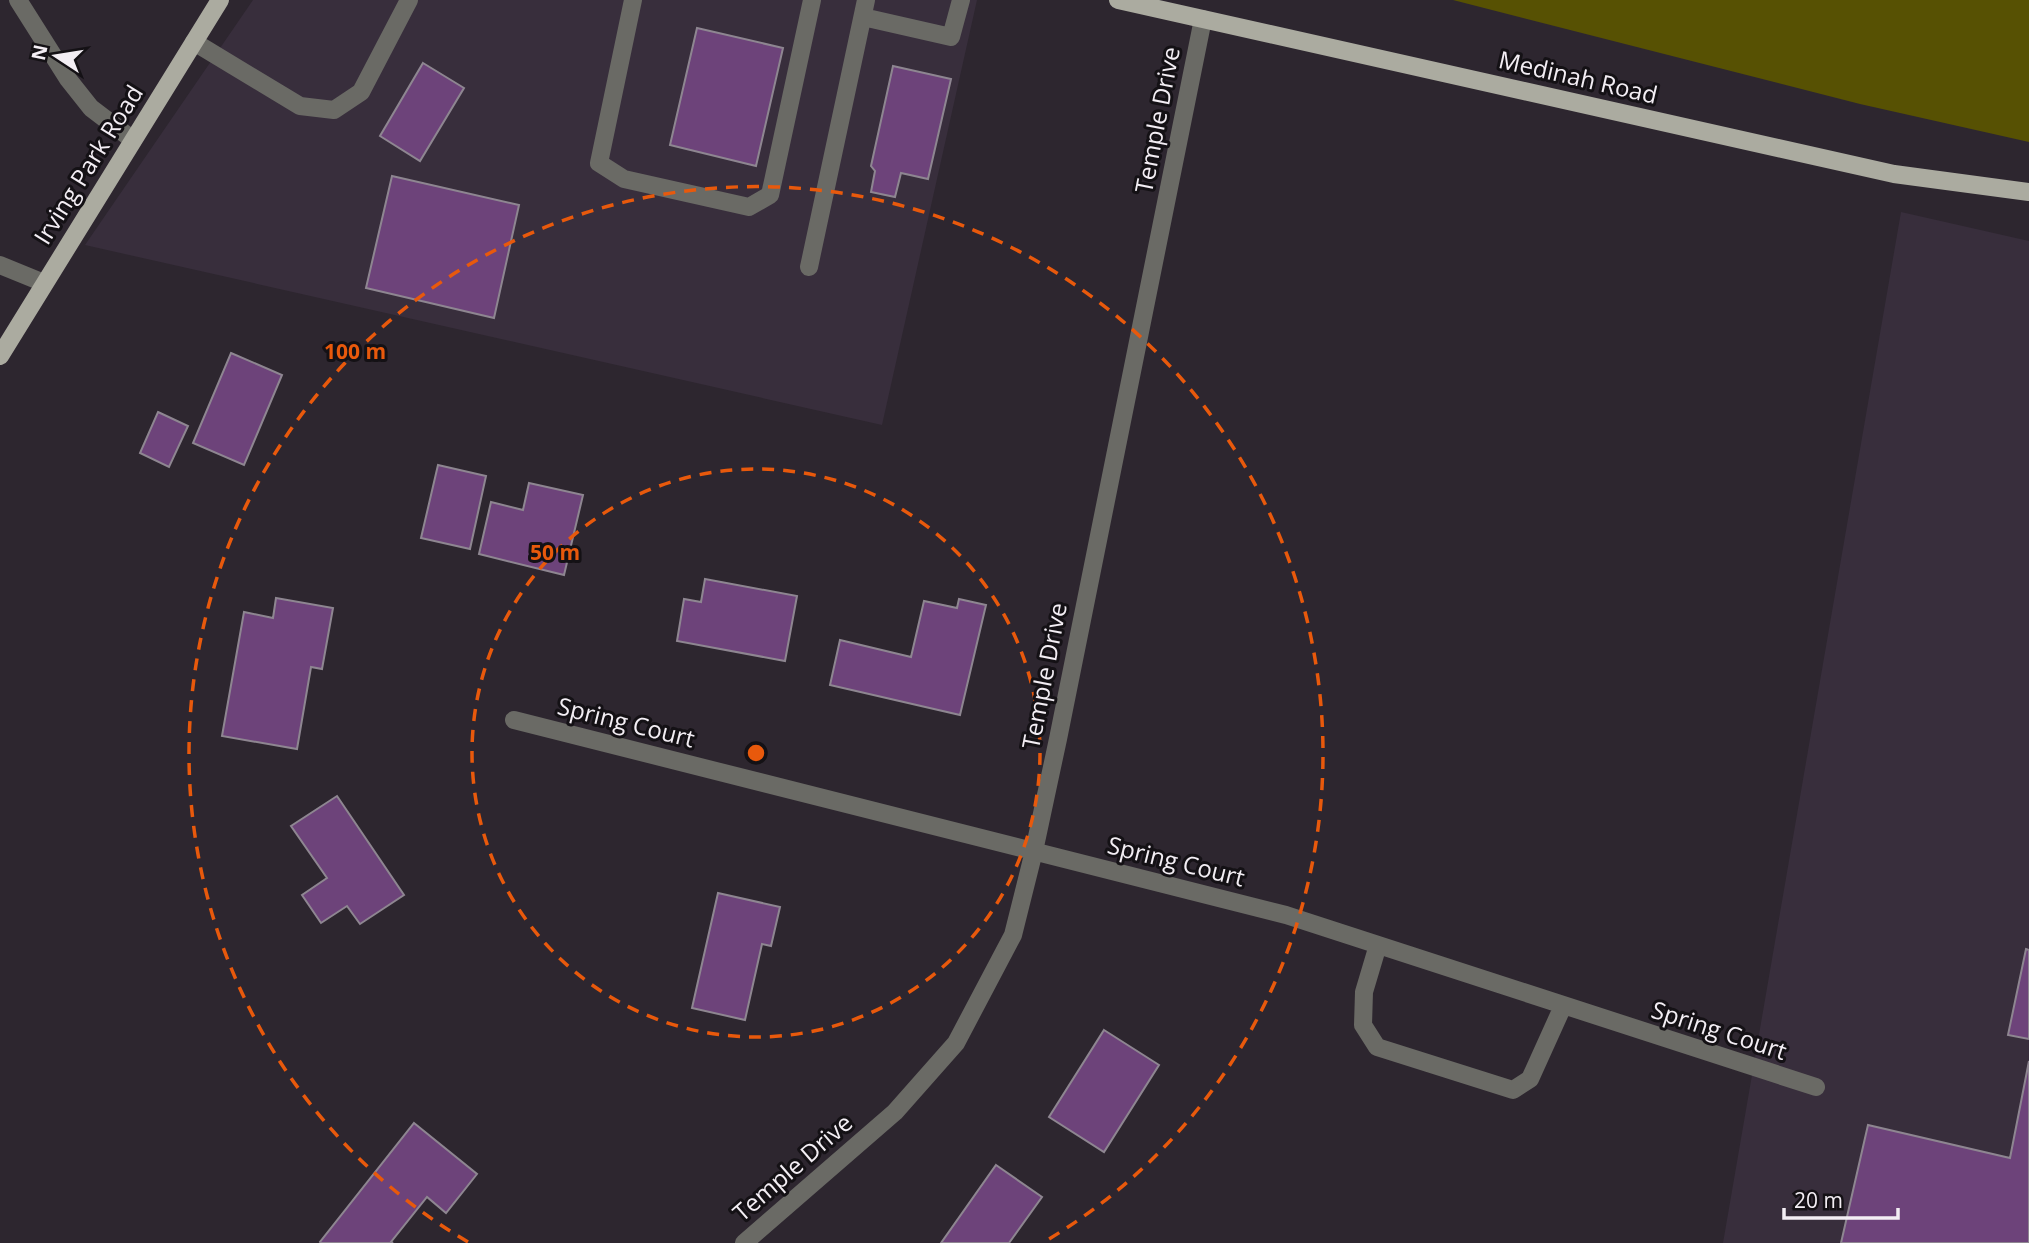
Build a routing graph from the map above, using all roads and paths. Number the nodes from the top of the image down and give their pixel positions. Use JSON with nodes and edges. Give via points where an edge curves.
{"nodes":[{"id":1,"x":18,"y":0,"type":"edge"},
{"id":2,"x":220,"y":0,"type":"edge"},
{"id":3,"x":409,"y":0,"type":"edge"},
{"id":4,"x":633,"y":0,"type":"edge"},
{"id":5,"x":812,"y":0,"type":"edge"},
{"id":6,"x":961,"y":0,"type":"edge"},
{"id":7,"x":1118,"y":0,"type":"edge"},
{"id":8,"x":865,"y":9,"type":"edge"},
{"id":9,"x":1203,"y":19,"type":"junction"},
{"id":10,"x":194,"y":42,"type":"junction"},
{"id":11,"x":133,"y":140,"type":"junction"},
{"id":12,"x":2029,"y":192,"type":"edge"},
{"id":13,"x":0,"y":265,"type":"edge"},
{"id":14,"x":809,"y":267,"type":"dead end"},
{"id":15,"x":44,"y":283,"type":"junction"},
{"id":16,"x":0,"y":356,"type":"edge"},
{"id":17,"x":514,"y":720,"type":"dead end"},
{"id":18,"x":1034,"y":851,"type":"junction"},
{"id":19,"x":1378,"y":945,"type":"junction"},
{"id":20,"x":1563,"y":1006,"type":"junction"},
{"id":21,"x":1816,"y":1087,"type":"dead end"},
{"id":22,"x":744,"y":1243,"type":"edge"}],
"edges":[{"from":1,"to":11,"type":"street","via":[[91,108]]},
{"from":2,"to":10,"type":"main road","name":"Irving Park Road"},
{"from":3,"to":10,"type":"street","via":[[360,92],[334,110],[300,106]]},
{"from":4,"to":5,"type":"street","via":[[599,163],[624,179],[749,206],[770,195]]},
{"from":6,"to":8,"type":"street","via":[[951,37]]},
{"from":7,"to":9,"type":"main road","name":"Medinah Road"},
{"from":8,"to":14,"type":"street"},
{"from":9,"to":12,"type":"main road","name":"Medinah Road","via":[[1894,174]]},
{"from":9,"to":18,"type":"street","name":"Temple Drive"},
{"from":10,"to":11,"type":"main road","name":"Irving Park Road"},
{"from":11,"to":15,"type":"main road","name":"Irving Park Road"},
{"from":13,"to":15,"type":"street"},
{"from":15,"to":16,"type":"main road","name":"Irving Park Road"},
{"from":17,"to":18,"type":"street","name":"Spring Court"},
{"from":18,"to":19,"type":"street","name":"Spring Court","via":[[1286,915]]},
{"from":18,"to":22,"type":"street","name":"Temple Drive","via":[[1013,935],[956,1043],[895,1112]]},
{"from":19,"to":20,"type":"street","name":"Spring Court"},
{"from":19,"to":20,"type":"street","via":[[1364,992],[1363,1025],[1377,1046],[1390,1051],[1513,1090],[1530,1079]]},
{"from":20,"to":21,"type":"street","name":"Spring Court"}]}
